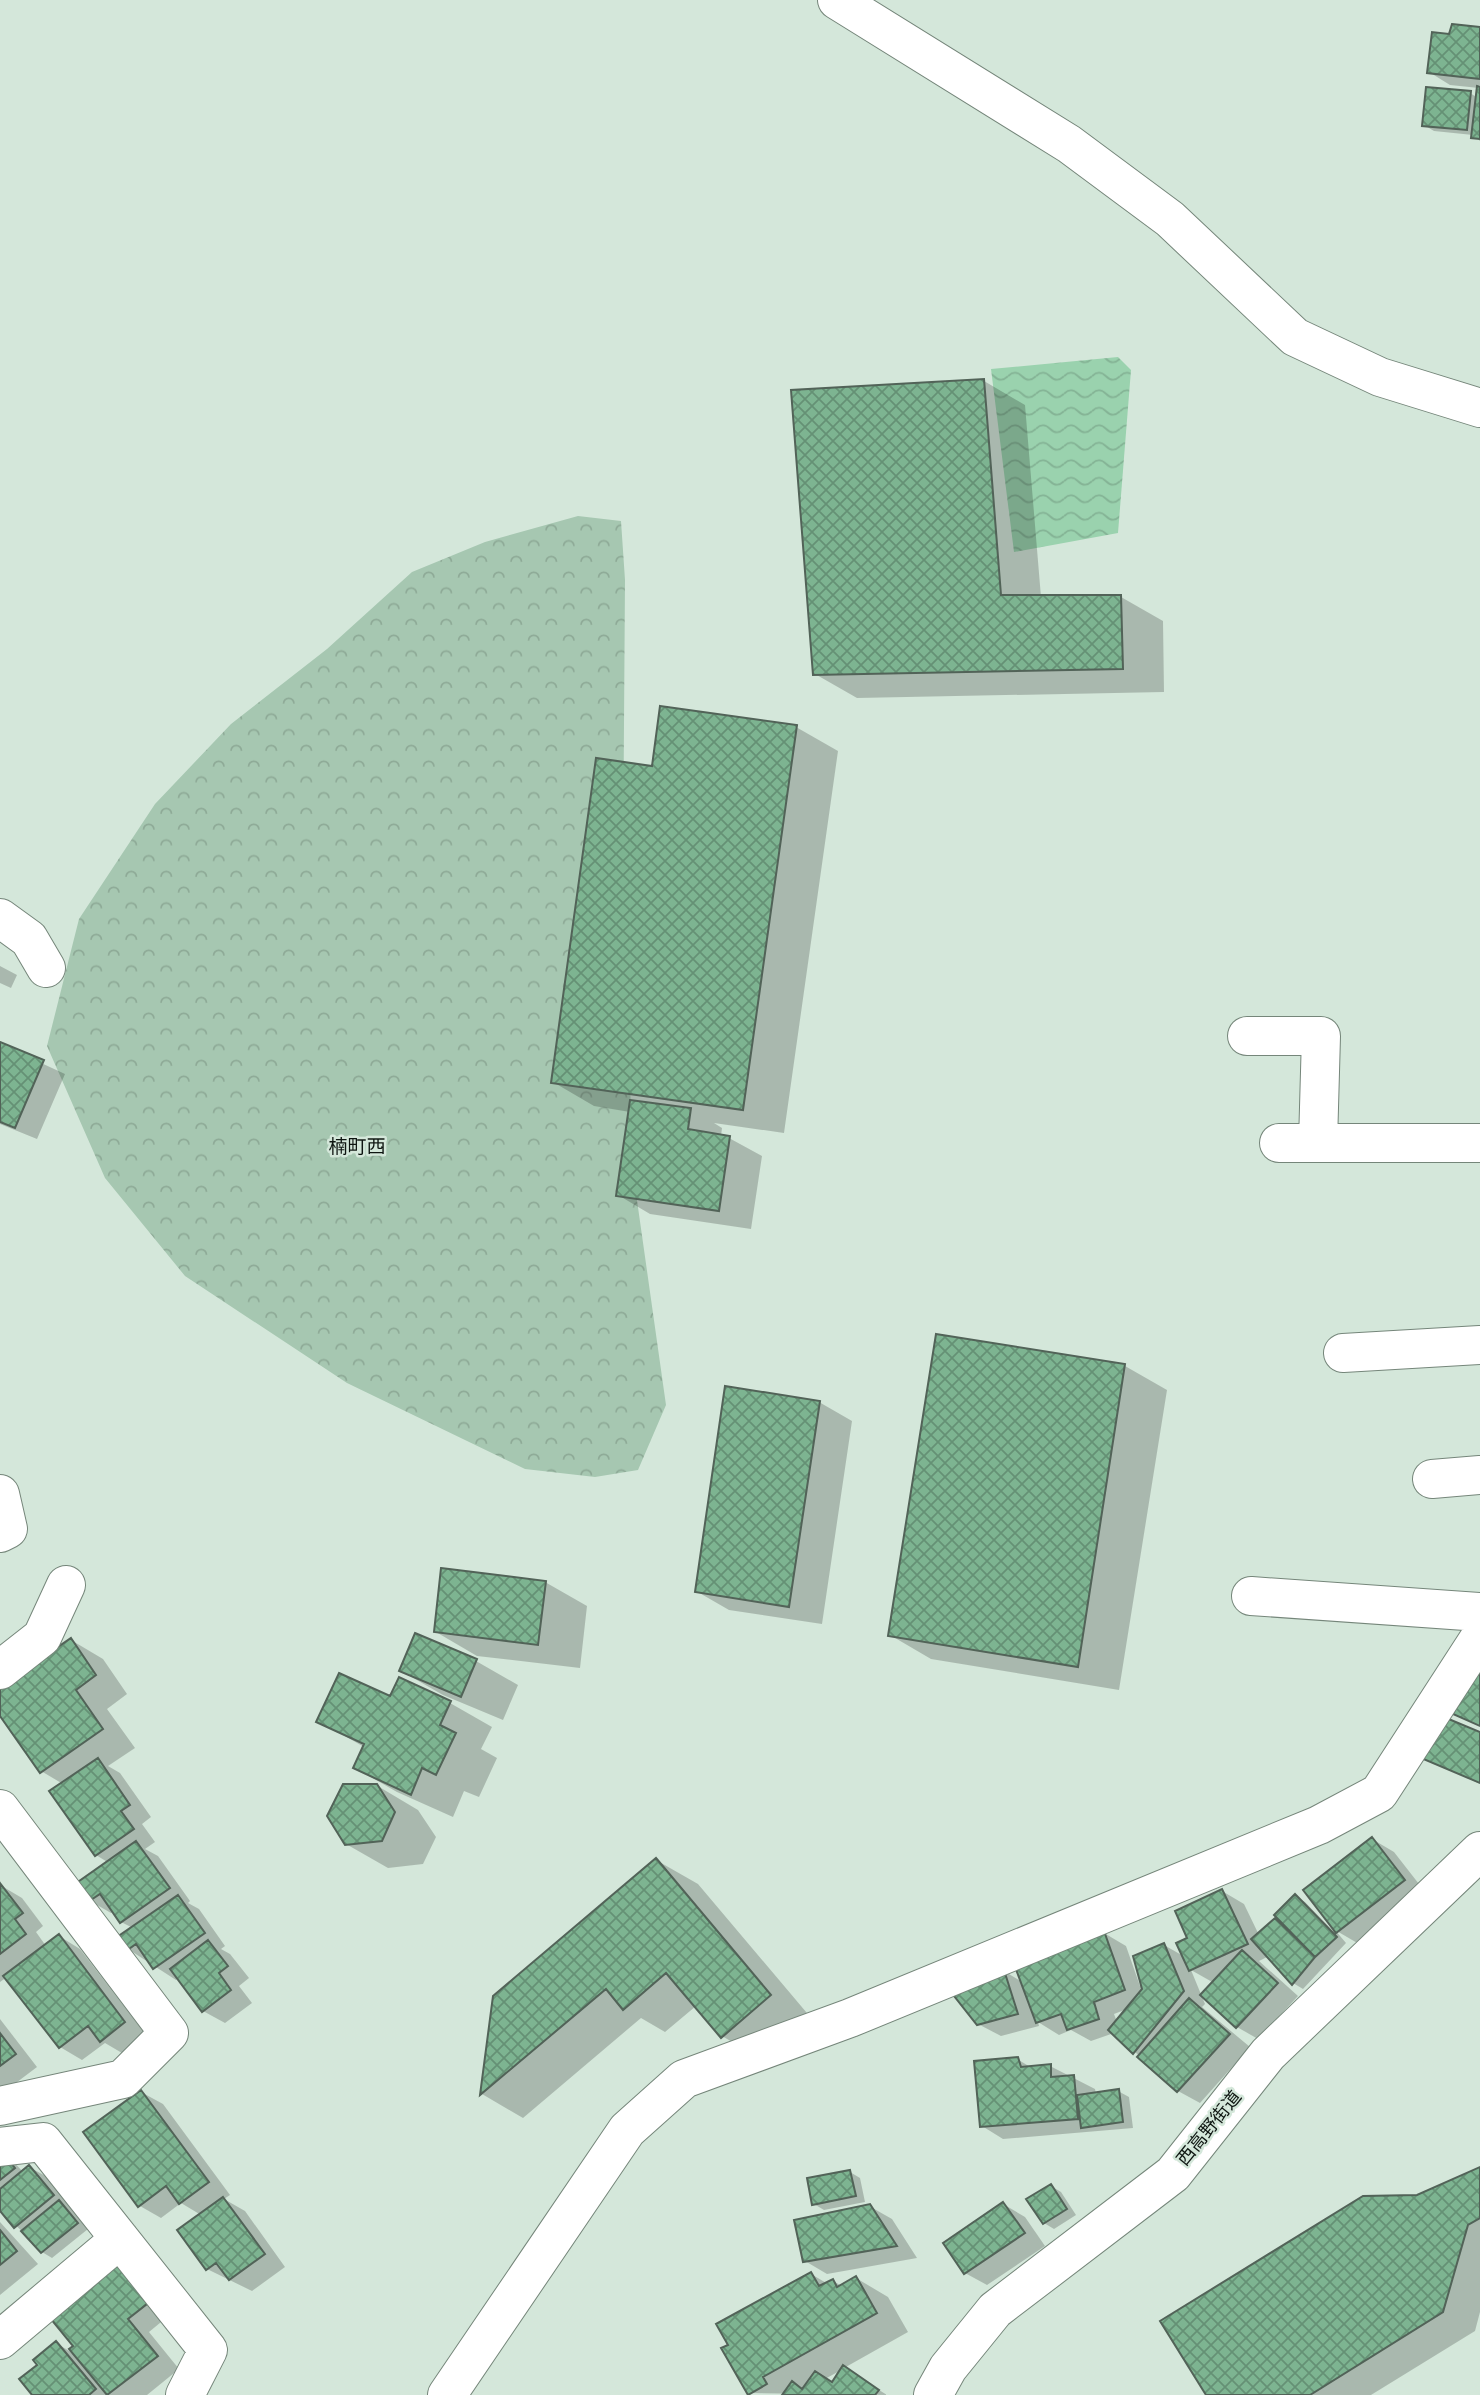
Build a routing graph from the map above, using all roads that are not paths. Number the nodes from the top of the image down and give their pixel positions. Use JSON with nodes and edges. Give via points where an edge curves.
{"nodes":[{"id":1,"x":837,"y":0,"type":"edge"},
{"id":2,"x":1480,"y":408,"type":"edge"},
{"id":3,"x":0,"y":918,"type":"edge"},
{"id":4,"x":46,"y":968,"type":"dead end"},
{"id":5,"x":1247,"y":1037,"type":"dead end"},
{"id":6,"x":1279,"y":1143,"type":"dead end"},
{"id":7,"x":1318,"y":1143,"type":"junction"},
{"id":8,"x":1480,"y":1143,"type":"edge"},
{"id":9,"x":1480,"y":1345,"type":"edge"},
{"id":10,"x":1343,"y":1353,"type":"dead end"},
{"id":11,"x":1480,"y":1475,"type":"edge"},
{"id":12,"x":1432,"y":1479,"type":"dead end"},
{"id":13,"x":0,"y":1494,"type":"edge"},
{"id":14,"x":0,"y":1532,"type":"edge"},
{"id":15,"x":66,"y":1585,"type":"dead end"},
{"id":16,"x":1251,"y":1596,"type":"dead end"},
{"id":17,"x":1480,"y":1612,"type":"edge"},
{"id":18,"x":1480,"y":1637,"type":"edge"},
{"id":19,"x":0,"y":1670,"type":"edge"},
{"id":20,"x":0,"y":1809,"type":"edge"},
{"id":21,"x":1480,"y":1851,"type":"edge"},
{"id":22,"x":0,"y":2106,"type":"edge"},
{"id":23,"x":0,"y":2147,"type":"edge"},
{"id":24,"x":120,"y":2239,"type":"junction"},
{"id":25,"x":0,"y":2340,"type":"edge"},
{"id":26,"x":185,"y":2395,"type":"edge"},
{"id":27,"x":447,"y":2395,"type":"edge"},
{"id":28,"x":933,"y":2395,"type":"edge"}],
"edges":[{"from":1,"to":2,"type":"street","via":[[1069,144],[1170,219],[1295,337],[1380,377]]},
{"from":3,"to":4,"type":"street","via":[[30,939]]},
{"from":5,"to":7,"type":"street","via":[[1321,1036]]},
{"from":6,"to":7,"type":"street"},
{"from":7,"to":8,"type":"street"},
{"from":9,"to":10,"type":"street"},
{"from":11,"to":12,"type":"street"},
{"from":13,"to":14,"type":"street","via":[[8,1530]]},
{"from":15,"to":19,"type":"street","via":[[42,1637]]},
{"from":16,"to":17,"type":"street"},
{"from":18,"to":27,"type":"street","via":[[1379,1793],[1319,1825],[876,2008],[684,2079],[627,2130]]},
{"from":20,"to":22,"type":"street","via":[[169,2033],[122,2078]]},
{"from":21,"to":28,"type":"street","name":"西高野街道","via":[[1268,2054],[1173,2174],[995,2310],[948,2368]]},
{"from":23,"to":24,"type":"street","via":[[43,2142]]},
{"from":24,"to":25,"type":"street"},
{"from":24,"to":26,"type":"street","via":[[208,2350]]}]}
